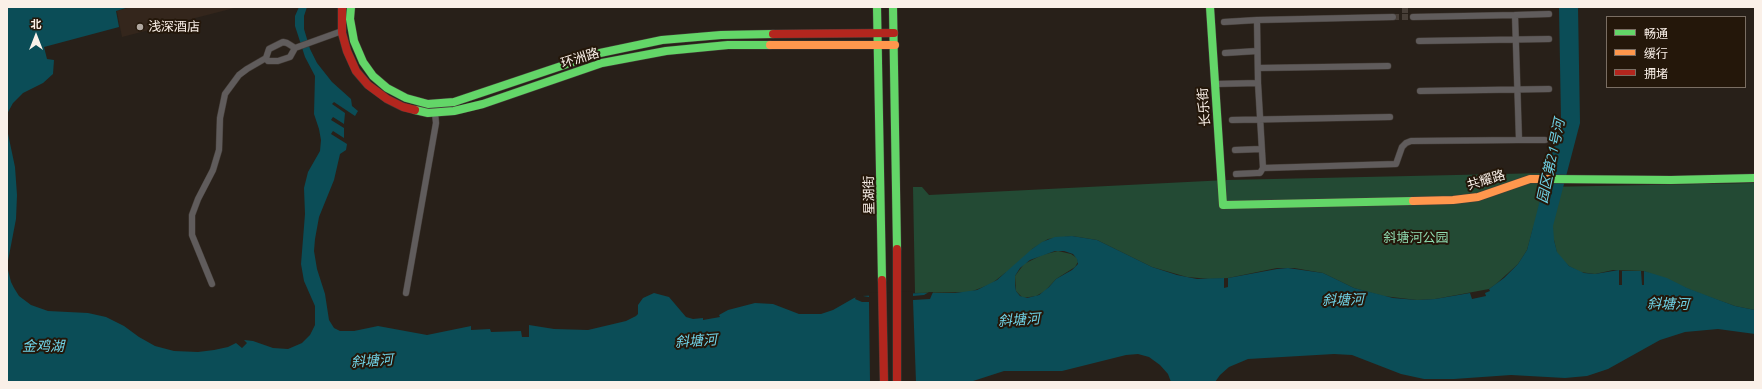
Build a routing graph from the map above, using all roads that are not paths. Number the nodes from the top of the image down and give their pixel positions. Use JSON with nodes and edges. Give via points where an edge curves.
{"nodes":[{"id":1,"x":342,"y":7,"type":"edge"},
{"id":2,"x":351,"y":7,"type":"edge"},
{"id":3,"x":877,"y":7,"type":"edge"},
{"id":4,"x":893,"y":7,"type":"edge"},
{"id":5,"x":1210,"y":7,"type":"edge"},
{"id":6,"x":1549,"y":14,"type":"dead end"},
{"id":7,"x":1515,"y":15,"type":"junction"},
{"id":8,"x":1393,"y":17,"type":"tunnel mouth"},
{"id":9,"x":1413,"y":17,"type":"tunnel mouth"},
{"id":10,"x":1257,"y":20,"type":"junction"},
{"id":11,"x":1224,"y":22,"type":"dead end"},
{"id":12,"x":342,"y":31,"type":"junction"},
{"id":13,"x":894,"y":33,"type":"junction"},
{"id":14,"x":878,"y":34,"type":"junction"},
{"id":15,"x":1516,"y":39,"type":"junction"},
{"id":16,"x":1549,"y":39,"type":"dead end"},
{"id":17,"x":1419,"y":41,"type":"dead end"},
{"id":18,"x":878,"y":45,"type":"junction"},
{"id":19,"x":895,"y":45,"type":"junction"},
{"id":20,"x":296,"y":47,"type":"junction"},
{"id":21,"x":1257,"y":51,"type":"junction"},
{"id":22,"x":1225,"y":53,"type":"dead end"},
{"id":23,"x":266,"y":58,"type":"junction"},
{"id":24,"x":1388,"y":66,"type":"dead end"},
{"id":25,"x":1258,"y":68,"type":"junction"},
{"id":26,"x":1258,"y":83,"type":"junction"},
{"id":27,"x":1215,"y":84,"type":"junction"},
{"id":28,"x":1517,"y":89,"type":"junction"},
{"id":29,"x":1549,"y":89,"type":"dead end"},
{"id":30,"x":1420,"y":91,"type":"dead end"},
{"id":31,"x":435,"y":113,"type":"junction"},
{"id":32,"x":1390,"y":117,"type":"dead end"},
{"id":33,"x":1260,"y":119,"type":"junction"},
{"id":34,"x":1232,"y":120,"type":"dead end"},
{"id":35,"x":1519,"y":140,"type":"junction"},
{"id":36,"x":1546,"y":140,"type":"dead end"},
{"id":37,"x":1261,"y":149,"type":"junction"},
{"id":38,"x":1235,"y":150,"type":"dead end"},
{"id":39,"x":1263,"y":168,"type":"junction"},
{"id":40,"x":1236,"y":174,"type":"dead end"},
{"id":41,"x":1755,"y":178,"type":"edge"},
{"id":42,"x":1223,"y":205,"type":"joint"},
{"id":43,"x":212,"y":284,"type":"dead end"},
{"id":44,"x":406,"y":293,"type":"dead end"},
{"id":45,"x":884,"y":382,"type":"edge"},
{"id":46,"x":897,"y":382,"type":"edge"}],
"edges":[{"from":1,"to":12,"type":"street","name":"环洲路"},
{"from":2,"to":14,"type":"street","name":"环洲路","via":[[350,19],[354,41],[363,62],[373,76],[386,88],[406,98],[428,104],[454,102],[600,53],[662,40],[721,35]]},
{"from":3,"to":14,"type":"street","name":"星湖街"},
{"from":4,"to":13,"type":"street"},
{"from":5,"to":27,"type":"street","name":"长乐街"},
{"from":6,"to":7,"type":"street"},
{"from":7,"to":9,"type":"street"},
{"from":7,"to":15,"type":"street"},
{"from":8,"to":10,"type":"street"},
{"from":10,"to":11,"type":"street"},
{"from":10,"to":21,"type":"street"},
{"from":12,"to":20,"type":"street"},
{"from":12,"to":31,"type":"street","name":"环洲路","via":[[356,71],[368,85],[386,99],[403,107]]},
{"from":13,"to":14,"type":"street","name":"环洲路"},
{"from":13,"to":19,"type":"street"},
{"from":14,"to":18,"type":"street","name":"星湖街"},
{"from":15,"to":16,"type":"street"},
{"from":15,"to":17,"type":"street"},
{"from":15,"to":28,"type":"street"},
{"from":18,"to":19,"type":"street","name":"环洲路"},
{"from":18,"to":31,"type":"street","name":"环洲路","via":[[728,45],[666,51],[602,63],[483,104]]},
{"from":18,"to":45,"type":"street","name":"星湖街"},
{"from":19,"to":46,"type":"street"},
{"from":20,"to":23,"type":"street","via":[[290,56],[278,61],[268,61]]},
{"from":20,"to":23,"type":"street","via":[[287,43],[279,44],[269,49]]},
{"from":21,"to":22,"type":"street"},
{"from":21,"to":25,"type":"street"},
{"from":23,"to":43,"type":"street","via":[[239,76],[225,94],[220,118],[220,150],[192,215],[194,240]]},
{"from":24,"to":25,"type":"street"},
{"from":25,"to":26,"type":"street"},
{"from":26,"to":27,"type":"street"},
{"from":26,"to":33,"type":"street"},
{"from":27,"to":42,"type":"street","name":"长乐街"},
{"from":28,"to":29,"type":"street"},
{"from":28,"to":30,"type":"street"},
{"from":28,"to":35,"type":"street"},
{"from":31,"to":44,"type":"street","via":[[436,123]]},
{"from":32,"to":33,"type":"street"},
{"from":33,"to":34,"type":"street"},
{"from":33,"to":37,"type":"street"},
{"from":35,"to":36,"type":"street"},
{"from":35,"to":39,"type":"street","via":[[1411,141],[1402,147],[1396,164]]},
{"from":37,"to":38,"type":"street"},
{"from":37,"to":39,"type":"street"},
{"from":39,"to":40,"type":"street","via":[[1257,174]]},
{"from":41,"to":42,"type":"street","name":"共耀路","via":[[1530,179],[1478,197],[1453,200]]}]}
